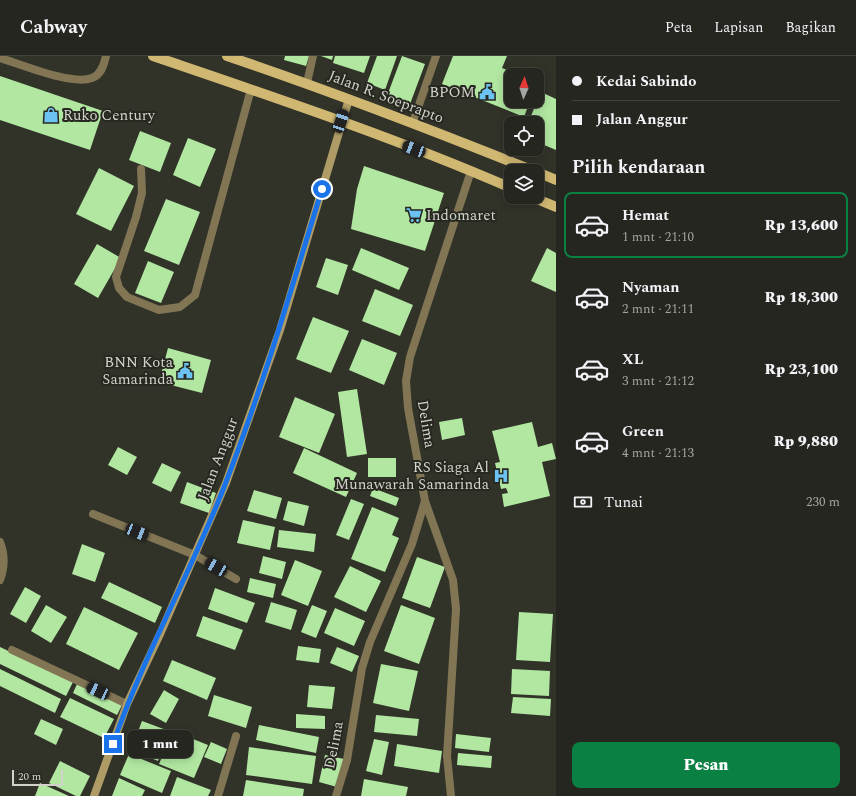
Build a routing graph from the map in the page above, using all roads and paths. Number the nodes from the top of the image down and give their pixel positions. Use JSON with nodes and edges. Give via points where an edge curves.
{"nodes":[{"id":1,"x":106,"y":56,"type":"edge"},
{"id":2,"x":153,"y":56,"type":"edge"},
{"id":3,"x":227,"y":56,"type":"edge"},
{"id":4,"x":313,"y":56,"type":"edge"},
{"id":5,"x":436,"y":56,"type":"edge"},
{"id":6,"x":0,"y":58,"type":"edge"},
{"id":7,"x":307,"y":83,"type":"junction"},
{"id":8,"x":251,"y":89,"type":"junction"},
{"id":9,"x":349,"y":99,"type":"junction"},
{"id":10,"x":341,"y":121,"type":"junction"},
{"id":11,"x":413,"y":122,"type":"junction"},
{"id":12,"x":517,"y":164,"type":"edge"},
{"id":13,"x":141,"y":169,"type":"dead end"},
{"id":14,"x":471,"y":171,"type":"junction"},
{"id":15,"x":544,"y":175,"type":"edge"},
{"id":16,"x":556,"y":180,"type":"edge"},
{"id":17,"x":504,"y":185,"type":"edge"},
{"id":18,"x":544,"y":202,"type":"edge"},
{"id":19,"x":556,"y":207,"type":"edge"},
{"id":20,"x":426,"y":501,"type":"junction"},
{"id":21,"x":93,"y":514,"type":"dead end"},
{"id":22,"x":0,"y":542,"type":"edge"},
{"id":23,"x":194,"y":555,"type":"junction"},
{"id":24,"x":236,"y":579,"type":"dead end"},
{"id":25,"x":0,"y":580,"type":"edge"},
{"id":26,"x":12,"y":650,"type":"dead end"},
{"id":27,"x":127,"y":704,"type":"junction"},
{"id":28,"x":236,"y":736,"type":"dead end"},
{"id":29,"x":94,"y":796,"type":"edge"},
{"id":30,"x":218,"y":796,"type":"edge"},
{"id":31,"x":336,"y":796,"type":"edge"},
{"id":32,"x":451,"y":796,"type":"edge"}],
"edges":[{"from":1,"to":6,"type":"street","via":[[99,74],[81,80],[56,76]]},
{"from":2,"to":8,"type":"main road"},
{"from":3,"to":7,"type":"main road","name":"Jalan R. Soeprapto"},
{"from":4,"to":7,"type":"street"},
{"from":5,"to":11,"type":"street"},
{"from":7,"to":9,"type":"main road","name":"Jalan R. Soeprapto"},
{"from":8,"to":10,"type":"main road"},
{"from":8,"to":13,"type":"street","via":[[194,295],[180,308],[159,310],[127,296],[119,288],[116,277],[142,193]]},
{"from":9,"to":10,"type":"street","name":"Jalan Anggur"},
{"from":9,"to":11,"type":"main road","name":"Jalan R. Soeprapto"},
{"from":10,"to":14,"type":"main road"},
{"from":10,"to":23,"type":"street","name":"Jalan Anggur","via":[[280,330],[226,483]]},
{"from":11,"to":12,"type":"main road","name":"Jalan R. Soeprapto"},
{"from":14,"to":17,"type":"main road"},
{"from":14,"to":20,"type":"street","name":"Delima","via":[[410,357],[406,381],[408,408]]},
{"from":15,"to":16,"type":"main road"},
{"from":18,"to":19,"type":"main road"},
{"from":20,"to":31,"type":"street","name":"Delima","via":[[412,544],[370,642],[362,668],[347,760]]},
{"from":20,"to":32,"type":"street","via":[[453,580],[456,609],[447,756]]},
{"from":21,"to":23,"type":"street"},
{"from":22,"to":25,"type":"street","via":[[4,569]]},
{"from":23,"to":24,"type":"street"},
{"from":23,"to":27,"type":"street","name":"Jalan Anggur"},
{"from":26,"to":27,"type":"street"},
{"from":27,"to":29,"type":"street","name":"Jalan Anggur"},
{"from":28,"to":30,"type":"street"}]}
